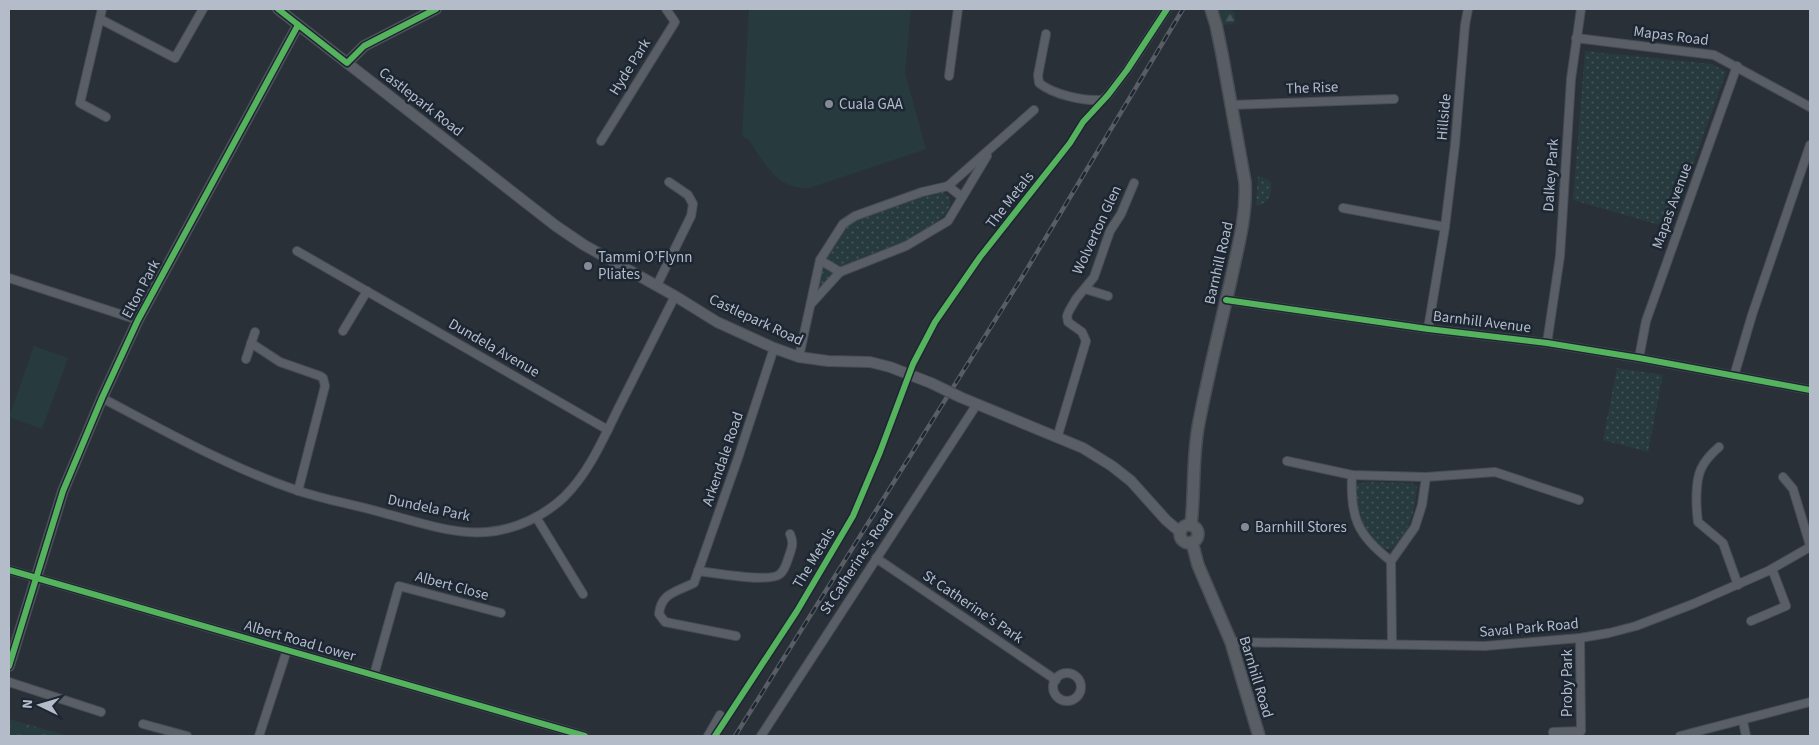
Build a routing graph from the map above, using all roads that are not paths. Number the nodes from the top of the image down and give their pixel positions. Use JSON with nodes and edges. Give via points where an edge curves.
{"nodes":[{"id":1,"x":102,"y":9,"type":"edge"},
{"id":2,"x":203,"y":9,"type":"edge"},
{"id":3,"x":278,"y":9,"type":"edge"},
{"id":4,"x":436,"y":9,"type":"edge"},
{"id":5,"x":666,"y":9,"type":"edge"},
{"id":6,"x":958,"y":9,"type":"edge"},
{"id":7,"x":1167,"y":9,"type":"edge"},
{"id":8,"x":1210,"y":9,"type":"edge"},
{"id":9,"x":1468,"y":9,"type":"edge"},
{"id":10,"x":1581,"y":9,"type":"edge"},
{"id":11,"x":100,"y":19,"type":"junction"},
{"id":12,"x":298,"y":25,"type":"junction"},
{"id":13,"x":1046,"y":34,"type":"dead end"},
{"id":14,"x":1576,"y":38,"type":"junction"},
{"id":15,"x":347,"y":63,"type":"junction"},
{"id":16,"x":1738,"y":66,"type":"junction"},
{"id":17,"x":949,"y":76,"type":"dead end"},
{"id":18,"x":1394,"y":99,"type":"dead end"},
{"id":19,"x":1230,"y":105,"type":"junction"},
{"id":20,"x":1810,"y":106,"type":"edge"},
{"id":21,"x":1034,"y":110,"type":"dead end"},
{"id":22,"x":106,"y":117,"type":"dead end"},
{"id":23,"x":601,"y":141,"type":"dead end"},
{"id":24,"x":1810,"y":145,"type":"edge"},
{"id":25,"x":990,"y":150,"type":"junction"},
{"id":26,"x":669,"y":182,"type":"dead end"},
{"id":27,"x":1134,"y":183,"type":"dead end"},
{"id":28,"x":948,"y":186,"type":"junction"},
{"id":29,"x":962,"y":197,"type":"junction"},
{"id":30,"x":1343,"y":208,"type":"dead end"},
{"id":31,"x":1445,"y":227,"type":"junction"},
{"id":32,"x":297,"y":251,"type":"dead end"},
{"id":33,"x":820,"y":260,"type":"junction"},
{"id":34,"x":840,"y":272,"type":"junction"},
{"id":35,"x":9,"y":278,"type":"edge"},
{"id":36,"x":657,"y":285,"type":"junction"},
{"id":37,"x":1085,"y":289,"type":"junction"},
{"id":38,"x":366,"y":291,"type":"junction"},
{"id":39,"x":675,"y":296,"type":"junction"},
{"id":40,"x":1108,"y":296,"type":"dead end"},
{"id":41,"x":1226,"y":300,"type":"junction"},
{"id":42,"x":809,"y":306,"type":"junction"},
{"id":43,"x":138,"y":320,"type":"junction"},
{"id":44,"x":1428,"y":329,"type":"junction"},
{"id":45,"x":255,"y":332,"type":"dead end"},
{"id":46,"x":343,"y":332,"type":"dead end"},
{"id":47,"x":251,"y":343,"type":"junction"},
{"id":48,"x":1547,"y":343,"type":"junction"},
{"id":49,"x":774,"y":348,"type":"junction"},
{"id":50,"x":799,"y":357,"type":"junction"},
{"id":51,"x":1639,"y":358,"type":"junction"},
{"id":52,"x":246,"y":359,"type":"dead end"},
{"id":53,"x":1734,"y":376,"type":"junction"},
{"id":54,"x":1810,"y":390,"type":"edge"},
{"id":55,"x":102,"y":398,"type":"junction"},
{"id":56,"x":977,"y":404,"type":"junction"},
{"id":57,"x":608,"y":430,"type":"junction"},
{"id":58,"x":1057,"y":438,"type":"junction"},
{"id":59,"x":1719,"y":447,"type":"dead end"},
{"id":60,"x":1287,"y":461,"type":"dead end"},
{"id":61,"x":1352,"y":475,"type":"junction"},
{"id":62,"x":1426,"y":477,"type":"junction"},
{"id":63,"x":1783,"y":477,"type":"dead end"},
{"id":64,"x":298,"y":491,"type":"junction"},
{"id":65,"x":1578,"y":500,"type":"dead end"},
{"id":66,"x":536,"y":517,"type":"junction"},
{"id":67,"x":1191,"y":524,"type":"junction"},
{"id":68,"x":1180,"y":532,"type":"junction"},
{"id":69,"x":790,"y":534,"type":"dead end"},
{"id":70,"x":1192,"y":542,"type":"junction"},
{"id":71,"x":1810,"y":546,"type":"edge"},
{"id":72,"x":876,"y":558,"type":"junction"},
{"id":73,"x":1391,"y":561,"type":"junction"},
{"id":74,"x":1772,"y":569,"type":"junction"},
{"id":75,"x":9,"y":570,"type":"edge"},
{"id":76,"x":697,"y":574,"type":"junction"},
{"id":77,"x":37,"y":578,"type":"junction"},
{"id":78,"x":1738,"y":585,"type":"junction"},
{"id":79,"x":583,"y":594,"type":"dead end"},
{"id":80,"x":501,"y":613,"type":"dead end"},
{"id":81,"x":1751,"y":620,"type":"dead end"},
{"id":82,"x":736,"y":636,"type":"dead end"},
{"id":83,"x":1580,"y":638,"type":"junction"},
{"id":84,"x":1231,"y":642,"type":"junction"},
{"id":85,"x":1392,"y":644,"type":"junction"},
{"id":86,"x":287,"y":650,"type":"junction"},
{"id":87,"x":9,"y":666,"type":"edge"},
{"id":88,"x":374,"y":676,"type":"junction"},
{"id":89,"x":1056,"y":680,"type":"dead end"},
{"id":90,"x":9,"y":682,"type":"edge"},
{"id":91,"x":1810,"y":702,"type":"edge"},
{"id":92,"x":101,"y":712,"type":"dead end"},
{"id":93,"x":720,"y":715,"type":"dead end"},
{"id":94,"x":1743,"y":721,"type":"junction"},
{"id":95,"x":143,"y":724,"type":"dead end"},
{"id":96,"x":1553,"y":732,"type":"dead end"},
{"id":97,"x":187,"y":736,"type":"edge"},
{"id":98,"x":259,"y":736,"type":"edge"},
{"id":99,"x":585,"y":736,"type":"edge"},
{"id":100,"x":708,"y":736,"type":"edge"},
{"id":101,"x":761,"y":736,"type":"edge"},
{"id":102,"x":1259,"y":736,"type":"edge"},
{"id":103,"x":1680,"y":736,"type":"edge"},
{"id":104,"x":1746,"y":736,"type":"edge"}],
"edges":[{"from":1,"to":11,"type":"street"},
{"from":2,"to":11,"type":"street","via":[[175,58]]},
{"from":3,"to":12,"type":"street","name":"Castlepark Road"},
{"from":4,"to":15,"type":"street","via":[[370,42]]},
{"from":5,"to":23,"type":"street","name":"Hyde Park","via":[[675,22]]},
{"from":6,"to":17,"type":"street"},
{"from":7,"to":13,"type":"street","via":[[1102,100],[1059,94],[1039,83]]},
{"from":8,"to":19,"type":"main road","name":"Barnhill Road","via":[[1216,25]]},
{"from":9,"to":31,"type":"street","name":"Hillside"},
{"from":10,"to":14,"type":"street","name":"Dalkey Park"},
{"from":11,"to":22,"type":"street","via":[[80,103]]},
{"from":12,"to":15,"type":"street","name":"Castlepark Road"},
{"from":12,"to":43,"type":"street","name":"Elton Park"},
{"from":14,"to":16,"type":"street","name":"Mapas Road","via":[[1714,55]]},
{"from":14,"to":48,"type":"street","name":"Dalkey Park","via":[[1560,256]]},
{"from":15,"to":36,"type":"street","name":"Castlepark Road","via":[[549,221]]},
{"from":16,"to":20,"type":"street","name":"Mapas Road"},
{"from":16,"to":51,"type":"street","name":"Mapas Avenue","via":[[1646,321]]},
{"from":18,"to":19,"type":"street","name":"The Rise"},
{"from":19,"to":41,"type":"main road","name":"Barnhill Road","via":[[1246,198]]},
{"from":21,"to":25,"type":"street"},
{"from":24,"to":53,"type":"street"},
{"from":25,"to":28,"type":"street"},
{"from":25,"to":29,"type":"street"},
{"from":26,"to":36,"type":"street","via":[[688,195],[694,204]]},
{"from":27,"to":37,"type":"street","name":"Wolverton Glen","via":[[1110,231],[1094,276]]},
{"from":28,"to":29,"type":"street"},
{"from":28,"to":33,"type":"street","via":[[855,216],[843,224]]},
{"from":29,"to":34,"type":"street","via":[[948,221],[906,246]]},
{"from":30,"to":31,"type":"street"},
{"from":31,"to":44,"type":"street","name":"Hillside"},
{"from":32,"to":38,"type":"street","name":"Dundela Avenue"},
{"from":33,"to":34,"type":"street"},
{"from":33,"to":42,"type":"street"},
{"from":34,"to":42,"type":"street"},
{"from":35,"to":43,"type":"street","name":"Elton Park"},
{"from":36,"to":39,"type":"street","name":"Castlepark Road"},
{"from":37,"to":40,"type":"street","name":"Wolverton Glen"},
{"from":37,"to":58,"type":"street","name":"Wolverton Glen","via":[[1067,316],[1068,322],[1082,332],[1086,341]]},
{"from":38,"to":46,"type":"street"},
{"from":38,"to":57,"type":"street","name":"Dundela Avenue"},
{"from":39,"to":49,"type":"street","name":"Castlepark Road","via":[[717,322]]},
{"from":39,"to":57,"type":"street","name":"Dundela Park"},
{"from":41,"to":44,"type":"street","name":"Barnhill Avenue"},
{"from":41,"to":67,"type":"main road","name":"Barnhill Road","via":[[1194,448]]},
{"from":42,"to":50,"type":"street"},
{"from":43,"to":55,"type":"street","name":"Elton Park"},
{"from":44,"to":48,"type":"street","name":"Barnhill Avenue"},
{"from":45,"to":47,"type":"street"},
{"from":47,"to":52,"type":"street"},
{"from":47,"to":64,"type":"street","via":[[280,362],[323,378],[325,386]]},
{"from":48,"to":51,"type":"street","name":"Barnhill Avenue"},
{"from":49,"to":50,"type":"street","name":"Castlepark Road"},
{"from":49,"to":76,"type":"street","name":"Arkendale Road"},
{"from":50,"to":56,"type":"street","name":"Castlepark Road","bridge":true,"via":[[870,362],[890,367]]},
{"from":51,"to":53,"type":"street","name":"Barnhill Avenue"},
{"from":53,"to":54,"type":"street","name":"Barnhill Avenue"},
{"from":55,"to":64,"type":"street","name":"Dundela Park","via":[[228,463]]},
{"from":55,"to":77,"type":"street","name":"Elton Park","via":[[63,491]]},
{"from":56,"to":58,"type":"street","name":"Castlepark Road"},
{"from":56,"to":72,"type":"street","name":"St Catherine's Road"},
{"from":57,"to":66,"type":"street","name":"Dundela Park","via":[[564,498]]},
{"from":58,"to":68,"type":"street","name":"Castlepark Road","via":[[1083,448],[1112,466]]},
{"from":59,"to":78,"type":"street","via":[[1708,456],[1700,470],[1696,510],[1698,522],[1723,543]]},
{"from":60,"to":61,"type":"street"},
{"from":61,"to":62,"type":"street"},
{"from":61,"to":73,"type":"street","via":[[1352,506],[1356,520],[1366,537]]},
{"from":62,"to":65,"type":"street","via":[[1495,472]]},
{"from":62,"to":73,"type":"street","via":[[1415,527]]},
{"from":63,"to":71,"type":"street","via":[[1793,489]]},
{"from":64,"to":66,"type":"street","name":"Dundela Park","via":[[418,523],[466,532],[508,528]]},
{"from":66,"to":79,"type":"street"},
{"from":67,"to":68,"type":"main road","via":[[1183,526]]},
{"from":67,"to":70,"type":"main road","name":"Barnhill Road","via":[[1198,534]]},
{"from":68,"to":70,"type":"main road","via":[[1183,541]]},
{"from":69,"to":76,"type":"street","via":[[793,544],[784,570],[773,578]]},
{"from":70,"to":84,"type":"main road","name":"Barnhill Road","via":[[1199,568]]},
{"from":71,"to":74,"type":"street","name":"Saval Park Road"},
{"from":72,"to":89,"type":"street","name":"St Catherine's Park"},
{"from":72,"to":101,"type":"street","name":"St Catherine's Road"},
{"from":73,"to":85,"type":"street"},
{"from":74,"to":78,"type":"street","name":"Saval Park Road"},
{"from":74,"to":81,"type":"street","via":[[1786,606]]},
{"from":75,"to":77,"type":"street","name":"Albert Road Lower"},
{"from":76,"to":82,"type":"street","via":[[694,583],[664,598],[659,614],[665,622]]},
{"from":77,"to":86,"type":"street","name":"Albert Road Lower"},
{"from":77,"to":87,"type":"street","name":"Elton Park"},
{"from":78,"to":83,"type":"street","name":"Saval Park Road","via":[[1636,626]]},
{"from":80,"to":88,"type":"street","name":"Albert Close","via":[[399,586]]},
{"from":83,"to":85,"type":"street","name":"Saval Park Road","via":[[1485,646]]},
{"from":83,"to":96,"type":"street","name":"Proby Park","via":[[1581,731]]},
{"from":84,"to":85,"type":"street","name":"Saval Park Road"},
{"from":84,"to":102,"type":"main road","name":"Barnhill Road"},
{"from":86,"to":88,"type":"street","name":"Albert Road Lower"},
{"from":86,"to":98,"type":"street"},
{"from":88,"to":99,"type":"street","name":"Albert Road Lower"},
{"from":90,"to":92,"type":"street"},
{"from":91,"to":94,"type":"street"},
{"from":93,"to":100,"type":"street"},
{"from":94,"to":103,"type":"street"},
{"from":94,"to":104,"type":"street"},
{"from":95,"to":97,"type":"street"}]}
